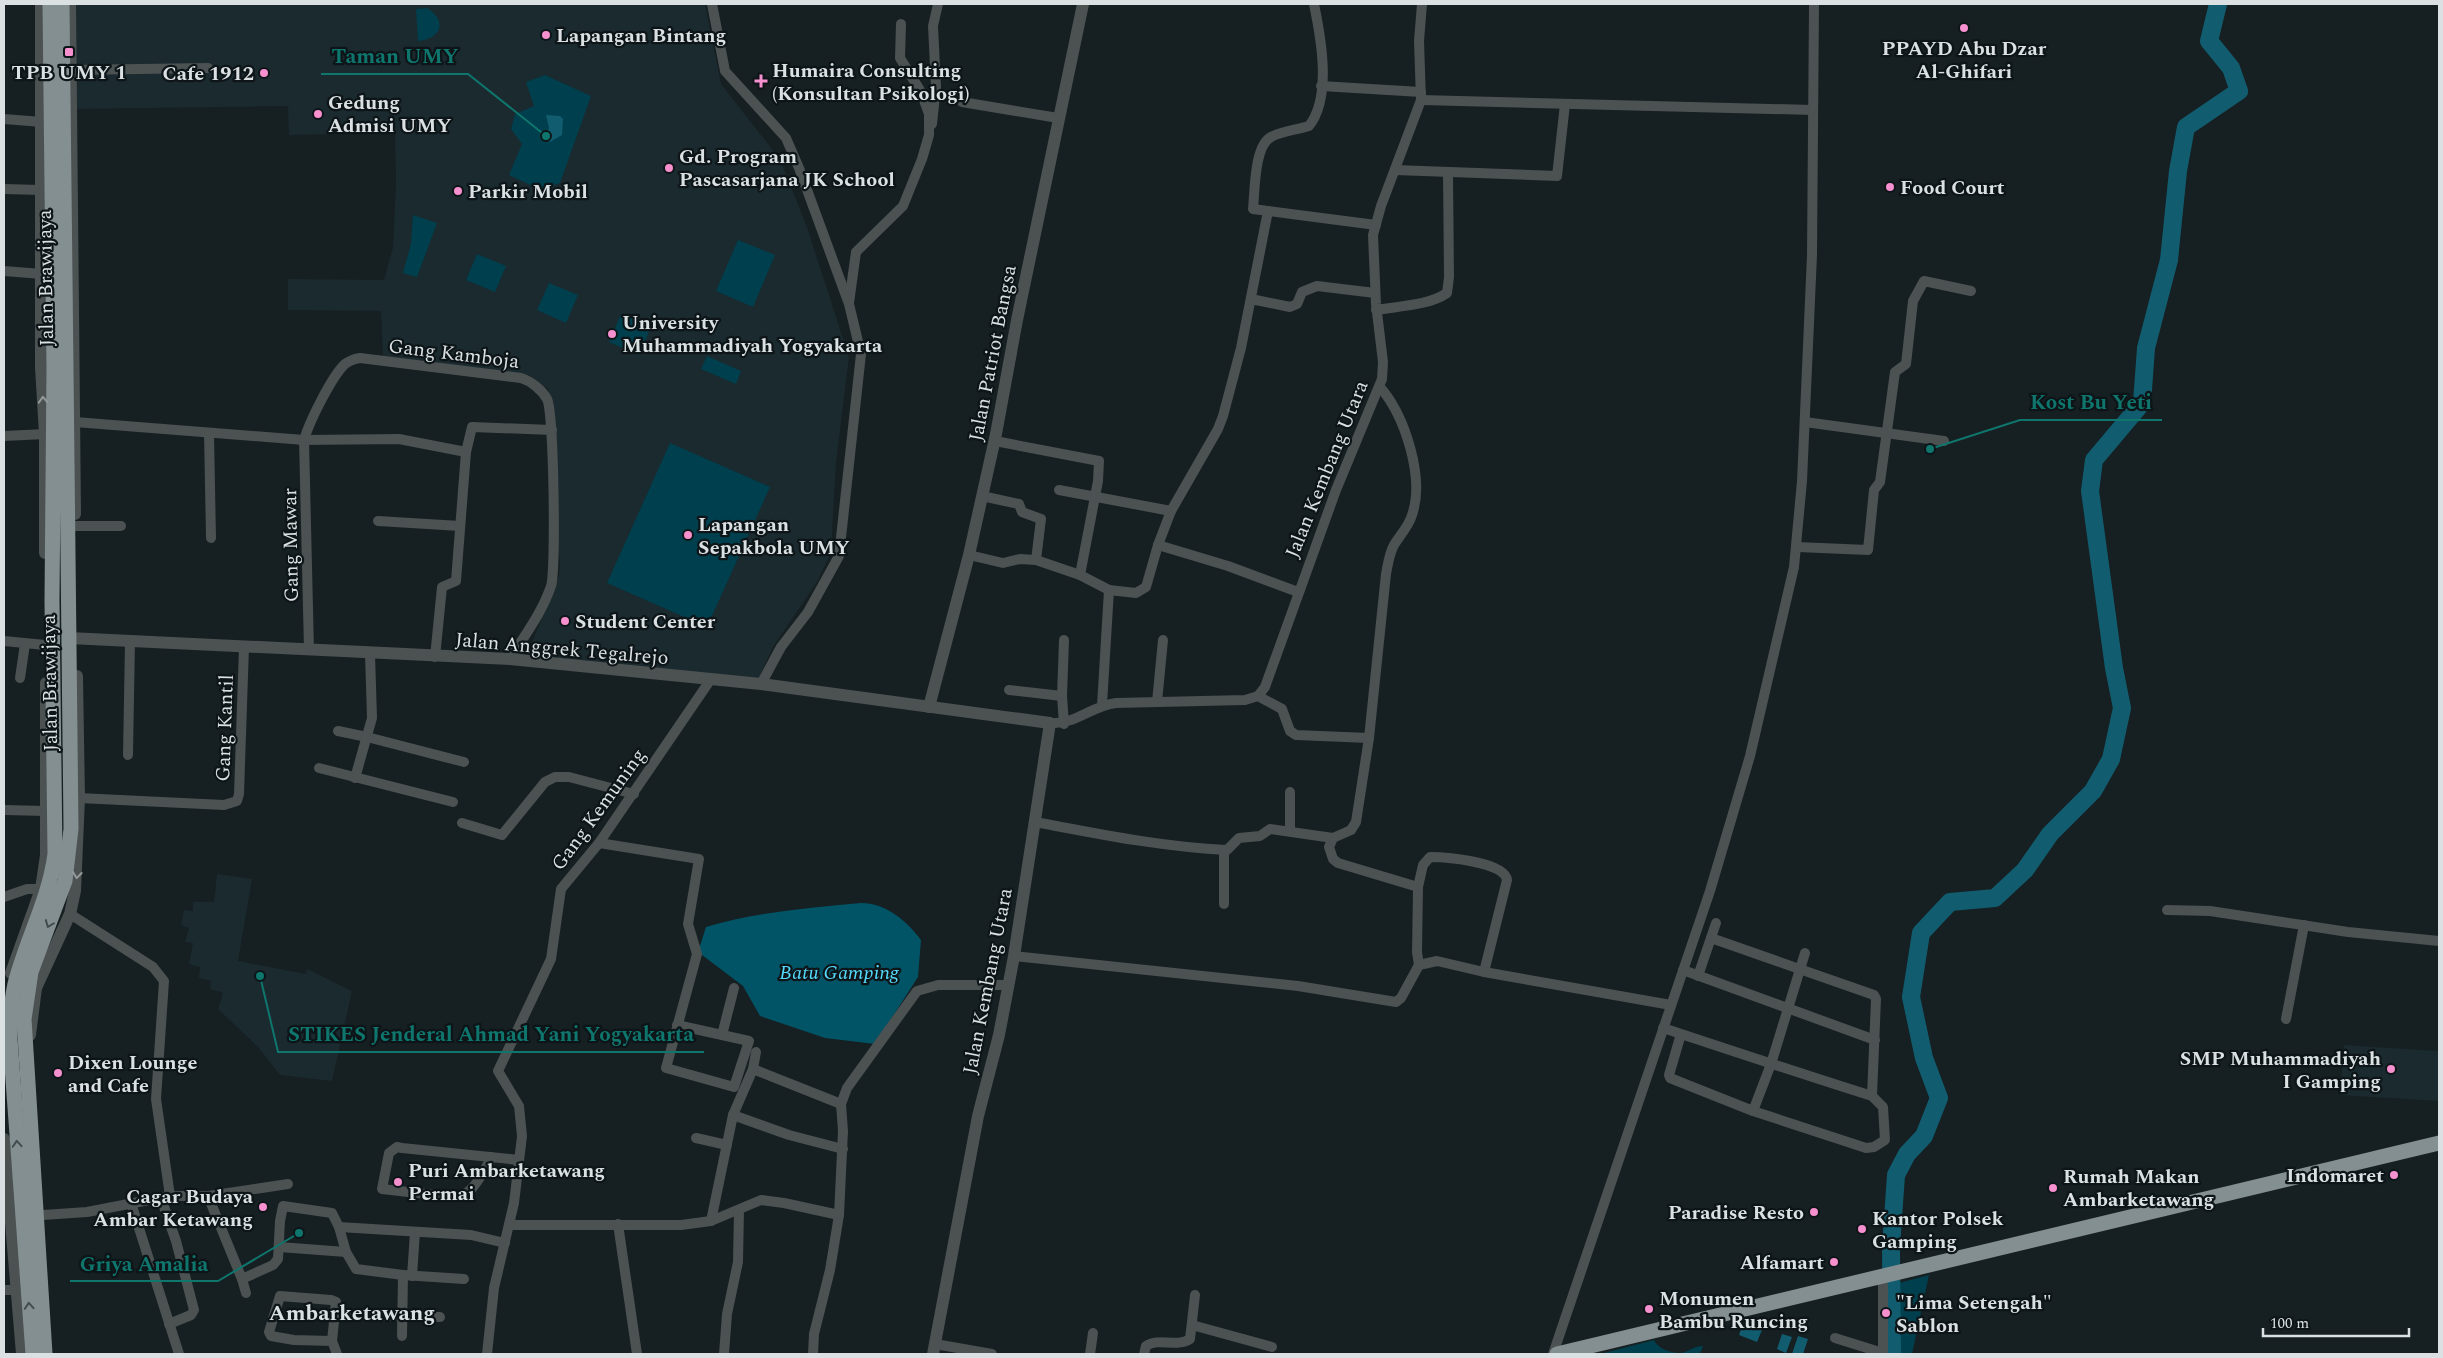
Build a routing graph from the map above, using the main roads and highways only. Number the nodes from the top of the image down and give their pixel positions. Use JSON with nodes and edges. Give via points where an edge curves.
{"nodes":[{"id":1,"x":50,"y":4,"type":"edge"},
{"id":2,"x":62,"y":4,"type":"edge"},
{"id":3,"x":2439,"y":1143,"type":"edge"},
{"id":4,"x":33,"y":1354,"type":"edge"},
{"id":5,"x":45,"y":1354,"type":"edge"},
{"id":6,"x":1557,"y":1354,"type":"edge"}],
"edges":[{"from":4,"to":1,"type":"highway","name":"Jalan Brawijaya","one_way":true,"via":[[10,1031],[15,984],[47,893],[55,854],[48,368]]},
{"from":2,"to":5,"type":"highway","name":"Jalan Brawijaya","one_way":true,"via":[[71,482],[71,829],[65,881],[31,972],[24,1019]]},
{"from":3,"to":6,"type":"highway"}]}
